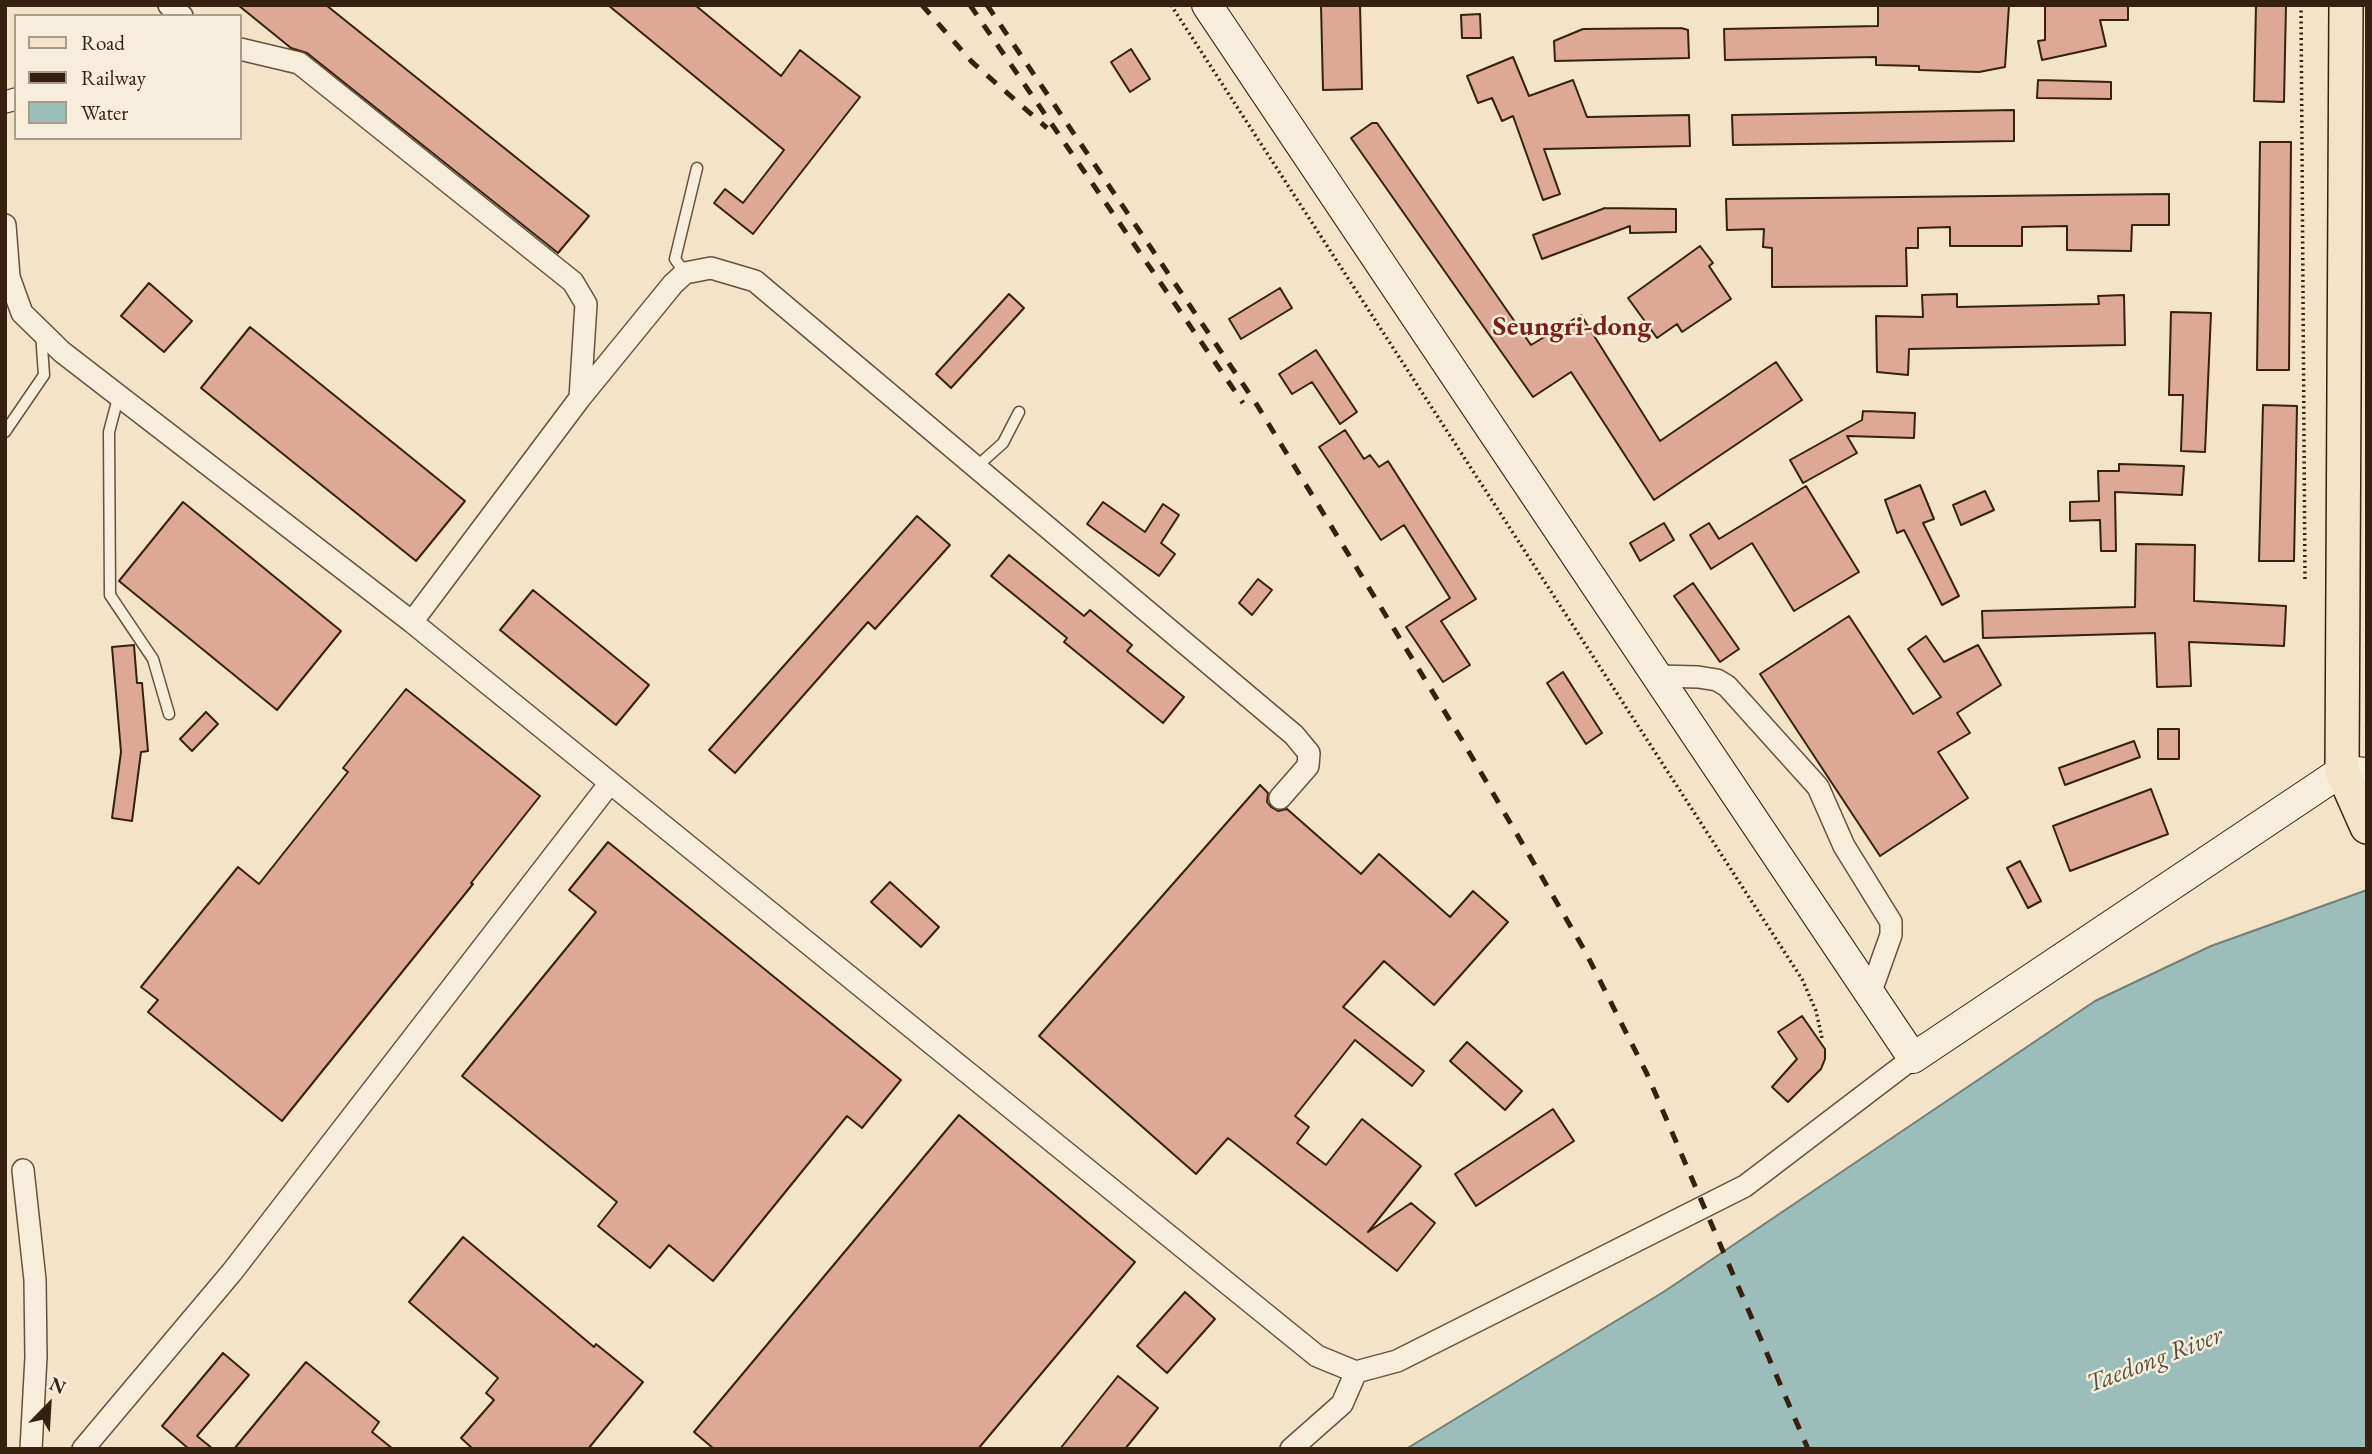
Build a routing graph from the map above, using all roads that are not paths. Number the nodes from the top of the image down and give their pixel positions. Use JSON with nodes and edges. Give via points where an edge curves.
{"nodes":[{"id":1,"x":1207,"y":5,"type":"edge"},
{"id":2,"x":2346,"y":5,"type":"edge"},
{"id":3,"x":242,"y":49,"type":"edge"},
{"id":4,"x":697,"y":168,"type":"dead end"},
{"id":5,"x":5,"y":225,"type":"edge"},
{"id":6,"x":685,"y":273,"type":"junction"},
{"id":7,"x":41,"y":333,"type":"junction"},
{"id":8,"x":119,"y":394,"type":"junction"},
{"id":9,"x":580,"y":398,"type":"junction"},
{"id":10,"x":1019,"y":412,"type":"dead end"},
{"id":11,"x":5,"y":432,"type":"edge"},
{"id":12,"x":974,"y":469,"type":"junction"},
{"id":13,"x":412,"y":622,"type":"junction"},
{"id":14,"x":1657,"y":676,"type":"junction"},
{"id":15,"x":169,"y":714,"type":"dead end"},
{"id":16,"x":2354,"y":772,"type":"edge"},
{"id":17,"x":610,"y":783,"type":"junction"},
{"id":18,"x":1280,"y":798,"type":"dead end"},
{"id":19,"x":2367,"y":827,"type":"edge"},
{"id":20,"x":1870,"y":993,"type":"junction"},
{"id":21,"x":1913,"y":1058,"type":"junction"},
{"id":22,"x":23,"y":1170,"type":"dead end"},
{"id":23,"x":1356,"y":1372,"type":"junction"},
{"id":24,"x":31,"y":1449,"type":"edge"},
{"id":25,"x":83,"y":1449,"type":"edge"},
{"id":26,"x":1291,"y":1449,"type":"edge"}],
"edges":[{"from":1,"to":14,"type":"main road"},
{"from":2,"to":16,"type":"main road"},
{"from":3,"to":9,"type":"street","via":[[299,63],[573,282],[586,304]]},
{"from":4,"to":6,"type":"lane","via":[[675,259]]},
{"from":5,"to":7,"type":"street","via":[[9,277],[22,313]]},
{"from":6,"to":9,"type":"street"},
{"from":6,"to":12,"type":"street","via":[[711,268],[755,281]]},
{"from":7,"to":8,"type":"street"},
{"from":7,"to":11,"type":"lane","via":[[44,375]]},
{"from":8,"to":13,"type":"street"},
{"from":8,"to":15,"type":"lane","via":[[109,432],[110,595],[153,659]]},
{"from":9,"to":13,"type":"street"},
{"from":10,"to":12,"type":"lane","via":[[1003,443]]},
{"from":12,"to":18,"type":"street","via":[[1294,735],[1309,753],[1308,766]]},
{"from":13,"to":17,"type":"street"},
{"from":14,"to":20,"type":"main road"},
{"from":14,"to":20,"type":"street","via":[[1698,677],[1727,686],[1818,788],[1844,846],[1891,922],[1891,935]]},
{"from":16,"to":19,"type":"main road"},
{"from":16,"to":21,"type":"main road"},
{"from":17,"to":23,"type":"street","via":[[1317,1356]]},
{"from":17,"to":25,"type":"street","via":[[232,1272]]},
{"from":20,"to":21,"type":"main road"},
{"from":21,"to":23,"type":"street","via":[[1745,1186],[1397,1361]]},
{"from":22,"to":24,"type":"street","via":[[35,1293]]},
{"from":23,"to":26,"type":"street","via":[[1342,1404]]}]}
